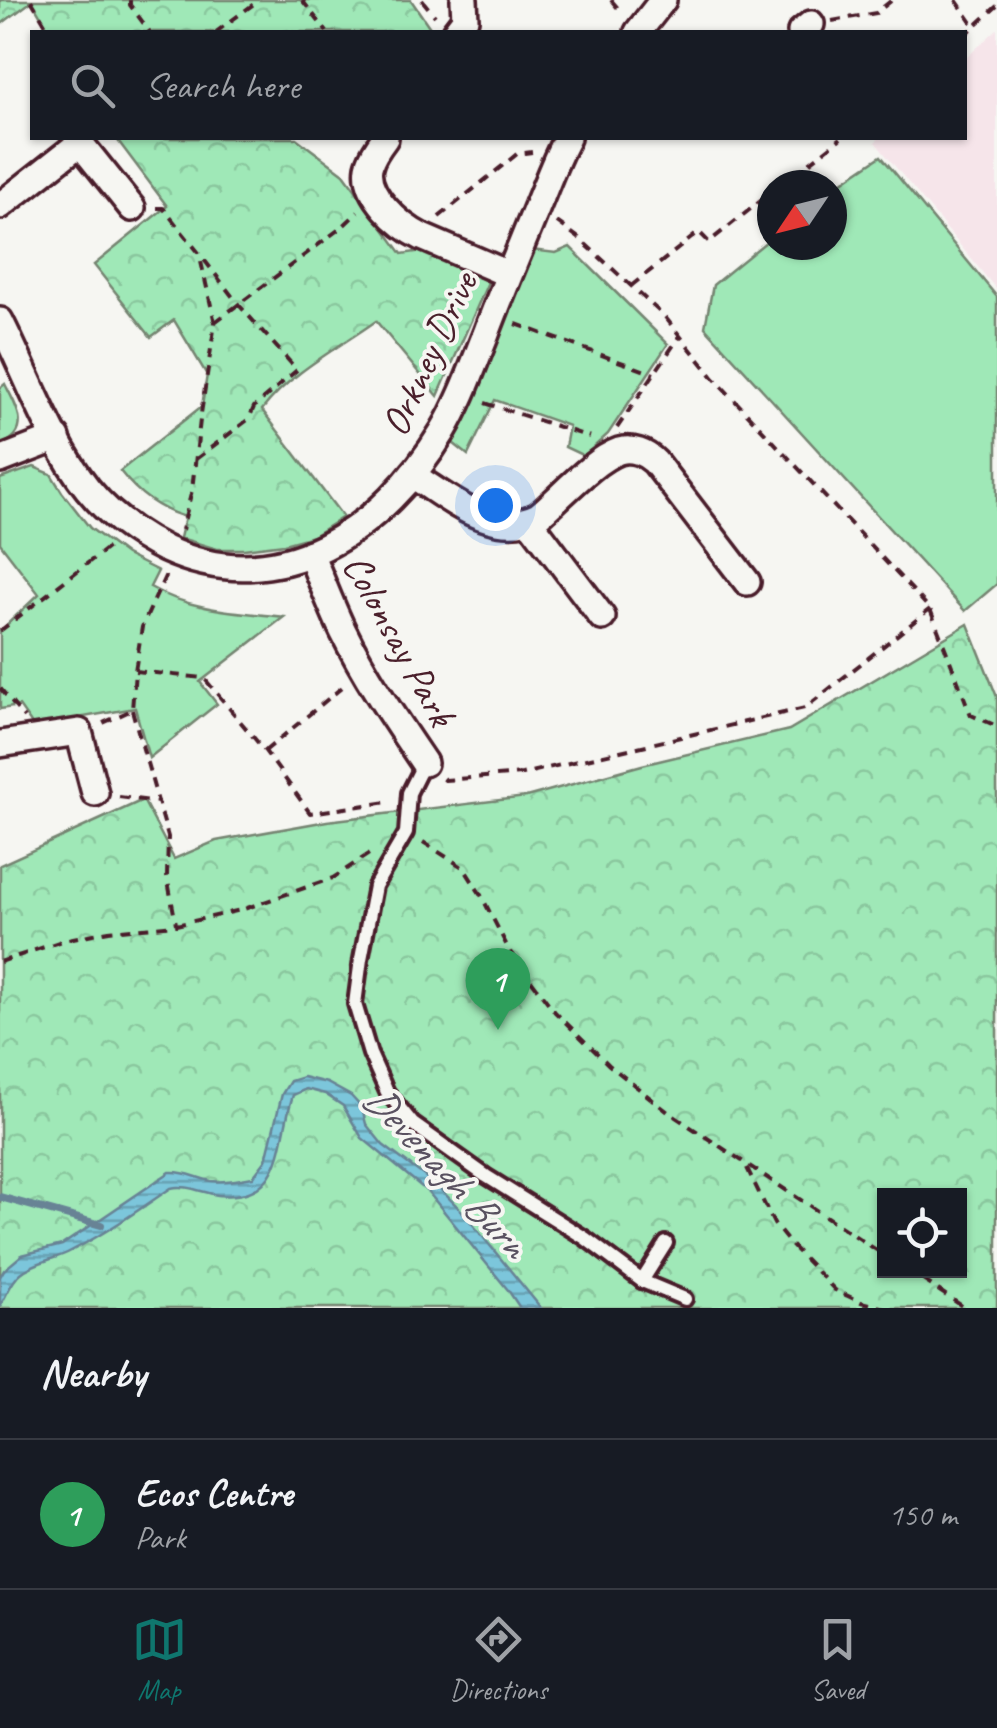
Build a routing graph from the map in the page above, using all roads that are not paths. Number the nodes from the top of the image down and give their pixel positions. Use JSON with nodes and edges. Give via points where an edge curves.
{"nodes":[{"id":1,"x":464,"y":0,"type":"edge"},
{"id":2,"x":663,"y":0,"type":"edge"},
{"id":3,"x":457,"y":30,"type":"edge"},
{"id":4,"x":640,"y":30,"type":"edge"},
{"id":5,"x":384,"y":140,"type":"edge"},
{"id":6,"x":564,"y":144,"type":"edge"},
{"id":7,"x":0,"y":206,"type":"edge"},
{"id":8,"x":132,"y":208,"type":"road end"},
{"id":9,"x":508,"y":274,"type":"junction"},
{"id":10,"x":0,"y":322,"type":"edge"},
{"id":11,"x":57,"y":438,"type":"junction"},
{"id":12,"x":0,"y":460,"type":"edge"},
{"id":13,"x":412,"y":476,"type":"junction"},
{"id":14,"x":530,"y":520,"type":"junction"},
{"id":15,"x":310,"y":553,"type":"junction"},
{"id":16,"x":747,"y":582,"type":"dead end"},
{"id":17,"x":602,"y":617,"type":"dead end"},
{"id":18,"x":0,"y":744,"type":"edge"},
{"id":19,"x":424,"y":763,"type":"joint"},
{"id":20,"x":95,"y":793,"type":"road end"},
{"id":21,"x":666,"y":1243,"type":"dead end"},
{"id":22,"x":642,"y":1281,"type":"junction"},
{"id":23,"x":684,"y":1299,"type":"dead end"}],
"edges":[{"from":1,"to":3,"type":"street","via":[[465,19]]},
{"from":2,"to":4,"type":"street"},
{"from":5,"to":9,"type":"street","via":[[369,176],[397,222]]},
{"from":6,"to":9,"type":"street","name":"Orkney Drive"},
{"from":7,"to":8,"type":"street","via":[[80,143]]},
{"from":9,"to":13,"type":"street","name":"Orkney Drive","via":[[444,430]]},
{"from":10,"to":11,"type":"street","name":"Orkney Drive"},
{"from":11,"to":12,"type":"street"},
{"from":11,"to":15,"type":"street","name":"Orkney Drive","via":[[109,512],[176,553],[245,568]]},
{"from":13,"to":14,"type":"street","via":[[489,520]]},
{"from":13,"to":15,"type":"street","name":"Orkney Drive","via":[[362,525]]},
{"from":14,"to":16,"type":"street","via":[[611,449],[630,450],[653,460]]},
{"from":14,"to":17,"type":"street"},
{"from":15,"to":19,"type":"street","name":"Colonsay Park","via":[[364,669]]},
{"from":18,"to":20,"type":"street","via":[[79,732]]},
{"from":19,"to":22,"type":"lane","via":[[409,793],[406,834],[375,886],[360,959],[356,1004],[370,1054],[387,1092],[413,1124]]},
{"from":21,"to":22,"type":"lane"},
{"from":22,"to":23,"type":"lane"}]}
